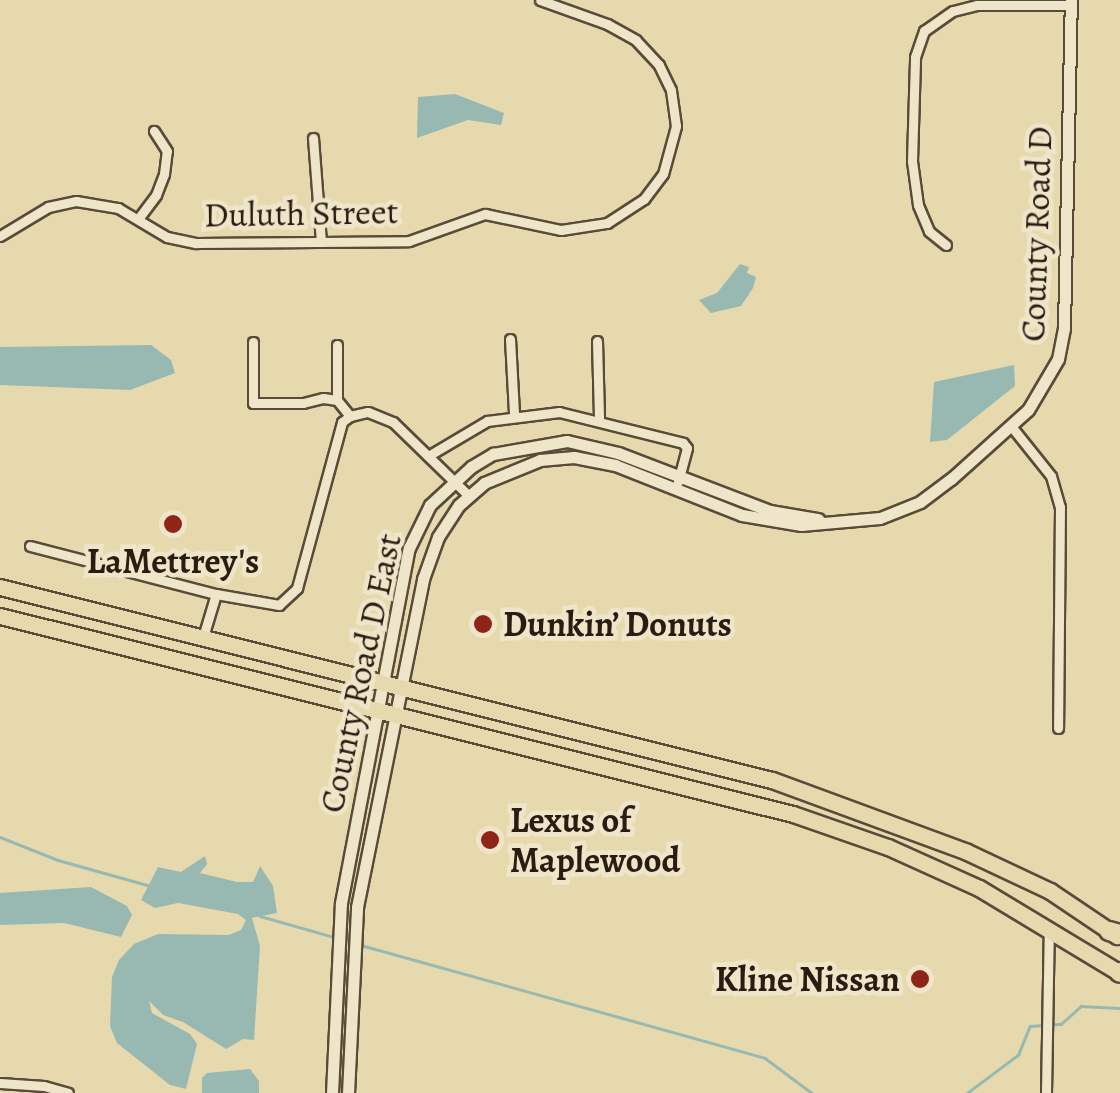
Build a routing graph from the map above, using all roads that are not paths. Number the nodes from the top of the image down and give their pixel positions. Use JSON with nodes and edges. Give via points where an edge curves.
{"nodes":[{"id":1,"x":540,"y":0,"type":"edge"},
{"id":2,"x":1071,"y":3,"type":"edge"},
{"id":3,"x":154,"y":131,"type":"dead end"},
{"id":4,"x":313,"y":138,"type":"dead end"},
{"id":5,"x":138,"y":219,"type":"junction"},
{"id":6,"x":0,"y":236,"type":"edge"},
{"id":7,"x":321,"y":242,"type":"junction"},
{"id":8,"x":946,"y":245,"type":"dead end"},
{"id":9,"x":510,"y":339,"type":"dead end"},
{"id":10,"x":597,"y":340,"type":"dead end"},
{"id":11,"x":253,"y":342,"type":"dead end"},
{"id":12,"x":337,"y":345,"type":"dead end"},
{"id":13,"x":337,"y":400,"type":"junction"},
{"id":14,"x":514,"y":414,"type":"junction"},
{"id":15,"x":350,"y":416,"type":"junction"},
{"id":16,"x":599,"y":418,"type":"junction"},
{"id":17,"x":1011,"y":426,"type":"junction"},
{"id":18,"x":428,"y":456,"type":"junction"},
{"id":19,"x":680,"y":476,"type":"junction"},
{"id":20,"x":455,"y":482,"type":"junction"},
{"id":21,"x":676,"y":489,"type":"junction"},
{"id":22,"x":470,"y":496,"type":"junction"},
{"id":23,"x":834,"y":521,"type":"junction"},
{"id":24,"x":30,"y":546,"type":"dead end"},
{"id":25,"x":0,"y":588,"type":"edge"},
{"id":26,"x":216,"y":594,"type":"junction"},
{"id":27,"x":0,"y":616,"type":"edge"},
{"id":28,"x":203,"y":637,"type":"junction"},
{"id":29,"x":382,"y":682,"type":"junction"},
{"id":30,"x":402,"y":686,"type":"junction"},
{"id":31,"x":376,"y":711,"type":"junction"},
{"id":32,"x":396,"y":715,"type":"junction"},
{"id":33,"x":1058,"y":728,"type":"dead end"},
{"id":34,"x":1049,"y":926,"type":"junction"},
{"id":35,"x":1116,"y":934,"type":"edge"},
{"id":36,"x":1120,"y":972,"type":"edge"},
{"id":37,"x":0,"y":1082,"type":"edge"},
{"id":38,"x":68,"y":1093,"type":"edge"},
{"id":39,"x":332,"y":1093,"type":"edge"},
{"id":40,"x":348,"y":1093,"type":"edge"},
{"id":41,"x":1046,"y":1093,"type":"edge"}],
"edges":[{"from":1,"to":7,"type":"street","name":"Duluth Street","via":[[622,31],[648,52],[671,90],[676,126],[670,160],[654,188],[607,223],[562,230],[486,214],[409,241]]},
{"from":2,"to":8,"type":"street","via":[[977,4],[952,11],[924,31],[914,57],[912,161],[918,205],[929,231]]},
{"from":2,"to":17,"type":"street","name":"County Road D","via":[[1064,328],[1046,385]]},
{"from":3,"to":5,"type":"street","via":[[167,151],[164,174]]},
{"from":4,"to":7,"type":"street"},
{"from":5,"to":6,"type":"street","name":"Duluth Street","via":[[76,201],[48,207]]},
{"from":5,"to":7,"type":"street","name":"Duluth Street","via":[[180,241]]},
{"from":9,"to":14,"type":"street"},
{"from":10,"to":16,"type":"street"},
{"from":11,"to":13,"type":"street","via":[[253,403]]},
{"from":12,"to":13,"type":"street"},
{"from":13,"to":15,"type":"street"},
{"from":14,"to":16,"type":"street"},
{"from":14,"to":18,"type":"street","via":[[487,421]]},
{"from":15,"to":18,"type":"street","via":[[380,414]]},
{"from":15,"to":26,"type":"street","via":[[336,439],[290,599],[266,605]]},
{"from":16,"to":19,"type":"street","via":[[683,443]]},
{"from":17,"to":23,"type":"street","name":"County Road D","via":[[920,502],[880,518]]},
{"from":17,"to":33,"type":"street","via":[[1051,476],[1060,506]]},
{"from":18,"to":20,"type":"street"},
{"from":19,"to":20,"type":"street","name":"County Road D East","via":[[593,444],[555,441],[493,454]]},
{"from":19,"to":21,"type":"street"},
{"from":19,"to":23,"type":"street","name":"County Road D East","via":[[770,510]]},
{"from":20,"to":22,"type":"street"},
{"from":20,"to":29,"type":"street","name":"County Road D East","via":[[430,505],[414,534]]},
{"from":21,"to":22,"type":"street","name":"County Road D East","via":[[574,458],[514,468]]},
{"from":21,"to":23,"type":"street","name":"County Road D East","via":[[768,522]]},
{"from":22,"to":30,"type":"street","name":"County Road D East","via":[[438,537],[423,578]]},
{"from":24,"to":26,"type":"street"},
{"from":25,"to":28,"type":"main road"},
{"from":26,"to":28,"type":"street"},
{"from":27,"to":31,"type":"main road"},
{"from":28,"to":29,"type":"main road"},
{"from":29,"to":30,"type":"main road"},
{"from":29,"to":31,"type":"street","name":"County Road D East"},
{"from":30,"to":32,"type":"street","name":"County Road D East"},
{"from":30,"to":35,"type":"main road","via":[[828,798],[1034,883]]},
{"from":31,"to":32,"type":"main road"},
{"from":31,"to":39,"type":"street","name":"County Road D East","via":[[341,903]]},
{"from":32,"to":34,"type":"main road","via":[[832,826],[925,862]]},
{"from":32,"to":40,"type":"street","name":"County Road D East","via":[[357,908]]},
{"from":34,"to":36,"type":"main road"},
{"from":34,"to":41,"type":"street"},
{"from":37,"to":38,"type":"street"}]}
